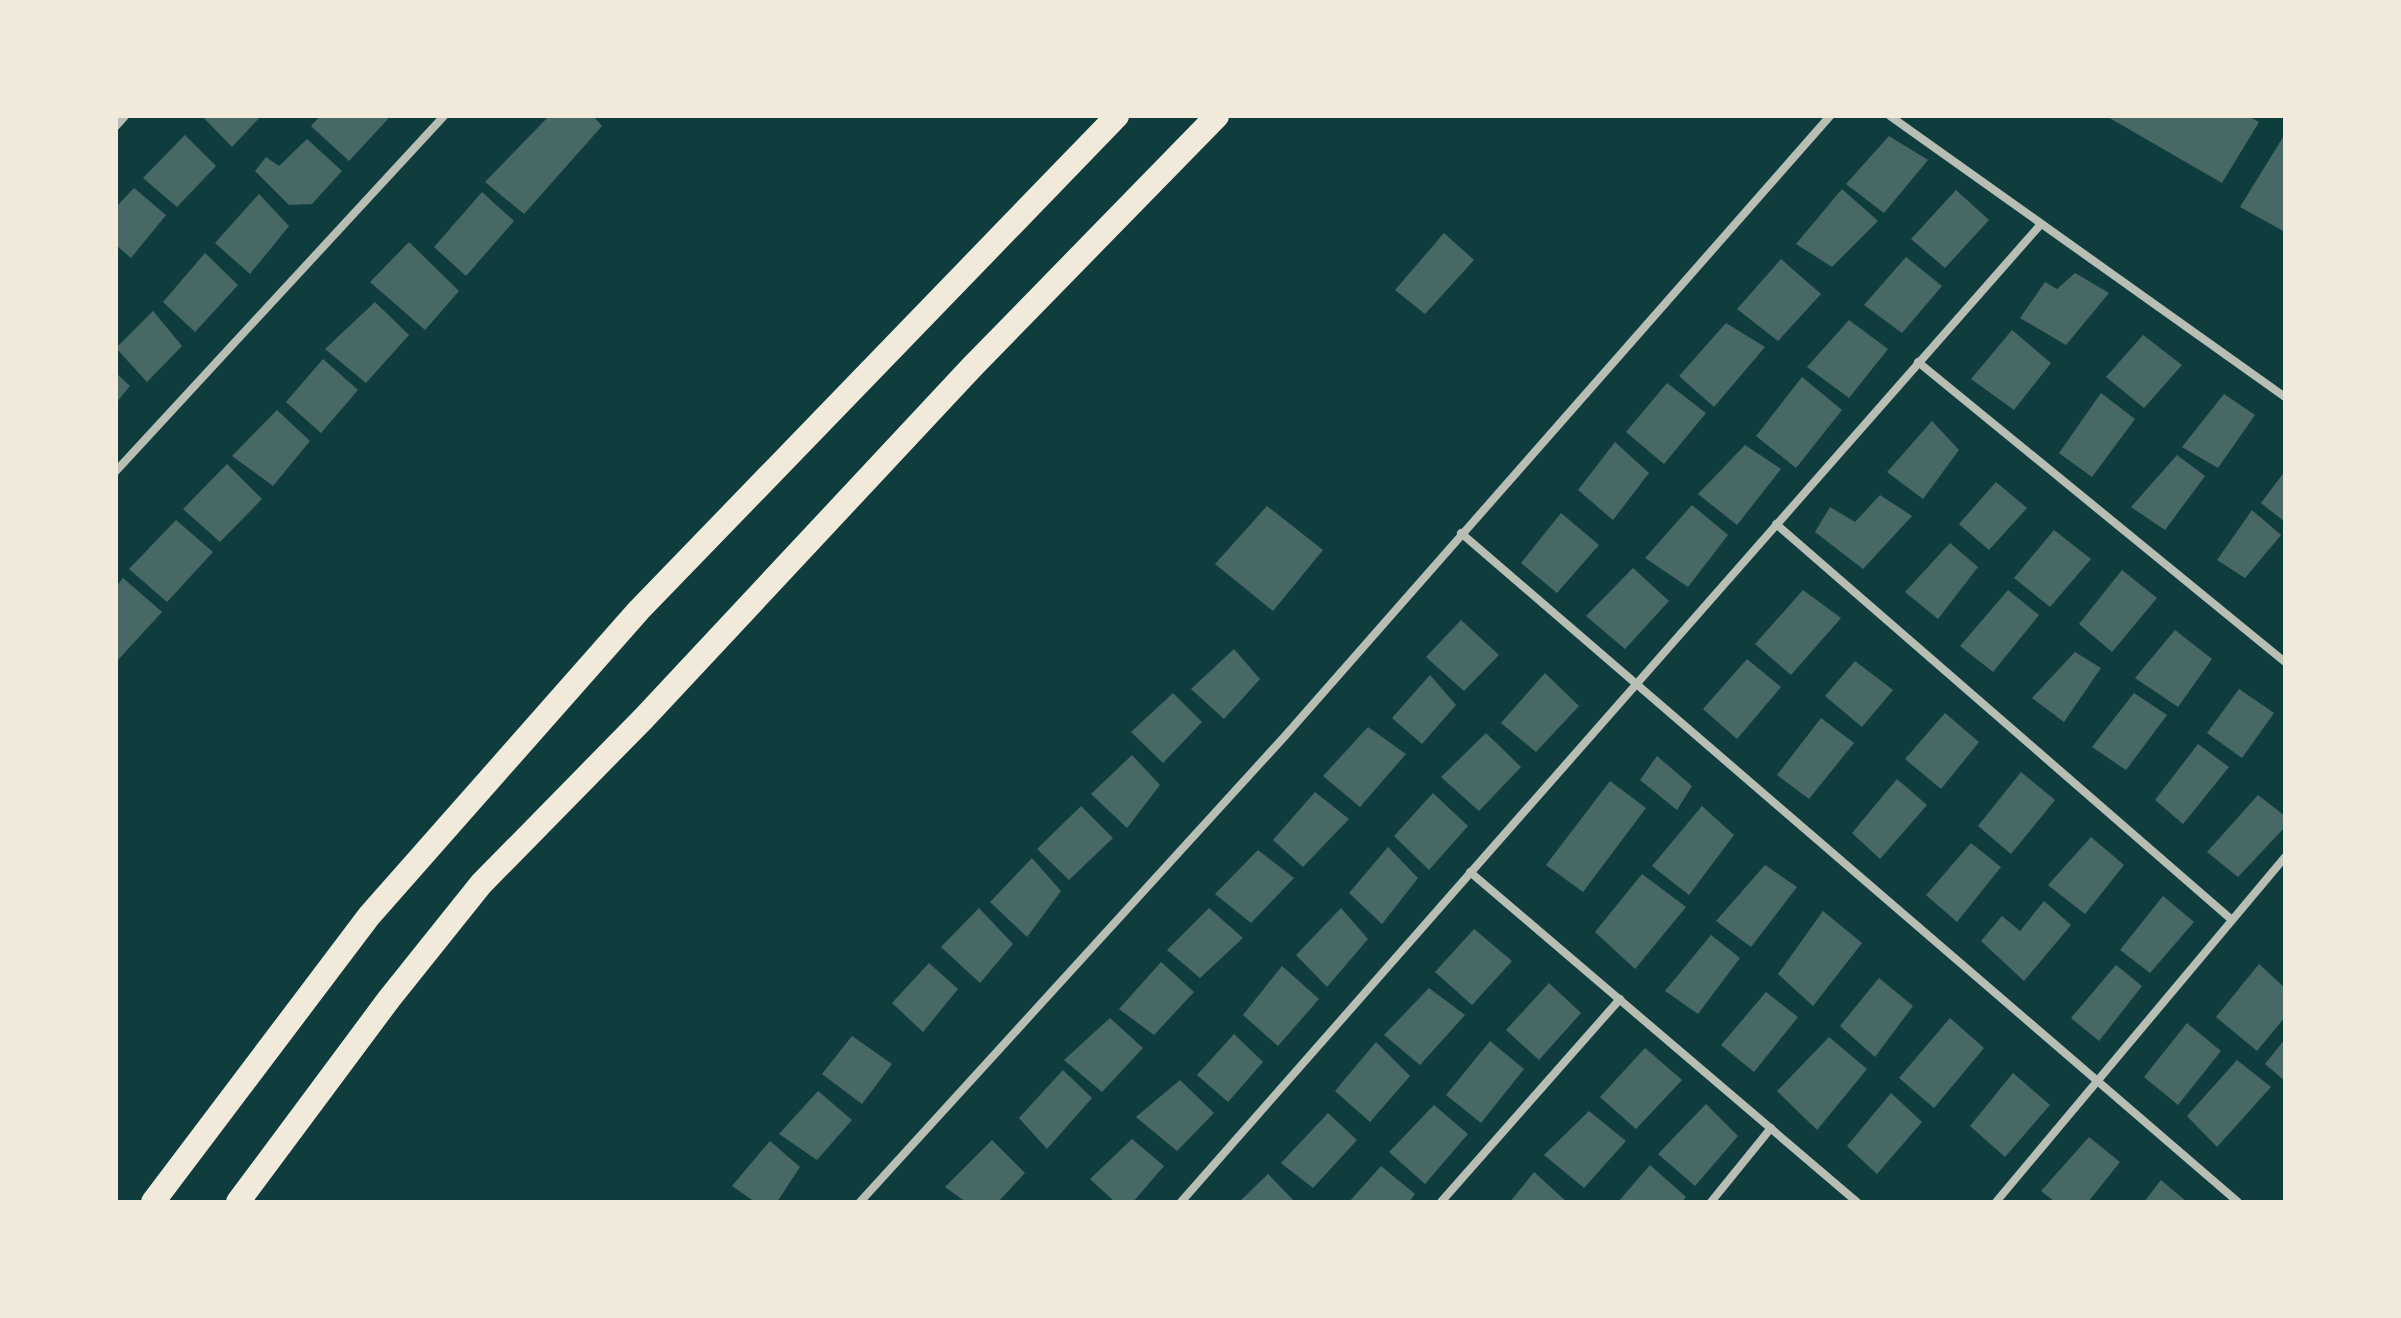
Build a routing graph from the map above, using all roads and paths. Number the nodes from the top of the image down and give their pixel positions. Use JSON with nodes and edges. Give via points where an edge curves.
{"nodes":[{"id":1,"x":125,"y":116,"type":"edge"},
{"id":2,"x":444,"y":116,"type":"edge"},
{"id":3,"x":1117,"y":116,"type":"edge"},
{"id":4,"x":1217,"y":116,"type":"edge"},
{"id":5,"x":1830,"y":116,"type":"edge"},
{"id":6,"x":1890,"y":116,"type":"edge"},
{"id":7,"x":116,"y":126,"type":"edge"},
{"id":8,"x":2041,"y":224,"type":"junction"},
{"id":9,"x":1918,"y":362,"type":"junction"},
{"id":10,"x":2285,"y":397,"type":"edge"},
{"id":11,"x":116,"y":471,"type":"edge"},
{"id":12,"x":1776,"y":524,"type":"junction"},
{"id":13,"x":1461,"y":533,"type":"junction"},
{"id":14,"x":2285,"y":662,"type":"edge"},
{"id":15,"x":1636,"y":683,"type":"junction"},
{"id":16,"x":2285,"y":857,"type":"edge"},
{"id":17,"x":1470,"y":872,"type":"junction"},
{"id":18,"x":2232,"y":920,"type":"junction"},
{"id":19,"x":1620,"y":999,"type":"junction"},
{"id":20,"x":2098,"y":1081,"type":"junction"},
{"id":21,"x":1771,"y":1128,"type":"junction"},
{"id":22,"x":153,"y":1202,"type":"edge"},
{"id":23,"x":238,"y":1202,"type":"edge"},
{"id":24,"x":860,"y":1202,"type":"edge"},
{"id":25,"x":1181,"y":1202,"type":"edge"},
{"id":26,"x":1441,"y":1202,"type":"edge"},
{"id":27,"x":1711,"y":1202,"type":"edge"},
{"id":28,"x":1857,"y":1202,"type":"edge"},
{"id":29,"x":1996,"y":1202,"type":"edge"},
{"id":30,"x":2238,"y":1202,"type":"edge"}],
"edges":[{"from":1,"to":7,"type":"street"},
{"from":2,"to":11,"type":"street"},
{"from":3,"to":22,"type":"highway","via":[[639,610],[369,916]]},
{"from":4,"to":23,"type":"highway","via":[[481,884]]},
{"from":5,"to":13,"type":"street"},
{"from":6,"to":8,"type":"street"},
{"from":8,"to":9,"type":"street"},
{"from":8,"to":10,"type":"street"},
{"from":9,"to":12,"type":"street"},
{"from":9,"to":14,"type":"street"},
{"from":12,"to":15,"type":"street"},
{"from":12,"to":18,"type":"street"},
{"from":13,"to":15,"type":"street"},
{"from":13,"to":24,"type":"street","via":[[1285,736]]},
{"from":15,"to":17,"type":"street"},
{"from":15,"to":20,"type":"street"},
{"from":16,"to":18,"type":"street"},
{"from":17,"to":19,"type":"street"},
{"from":17,"to":25,"type":"street"},
{"from":18,"to":20,"type":"street"},
{"from":19,"to":21,"type":"street"},
{"from":19,"to":26,"type":"street"},
{"from":20,"to":29,"type":"street"},
{"from":20,"to":30,"type":"street"},
{"from":21,"to":27,"type":"street"},
{"from":21,"to":28,"type":"street"}]}
